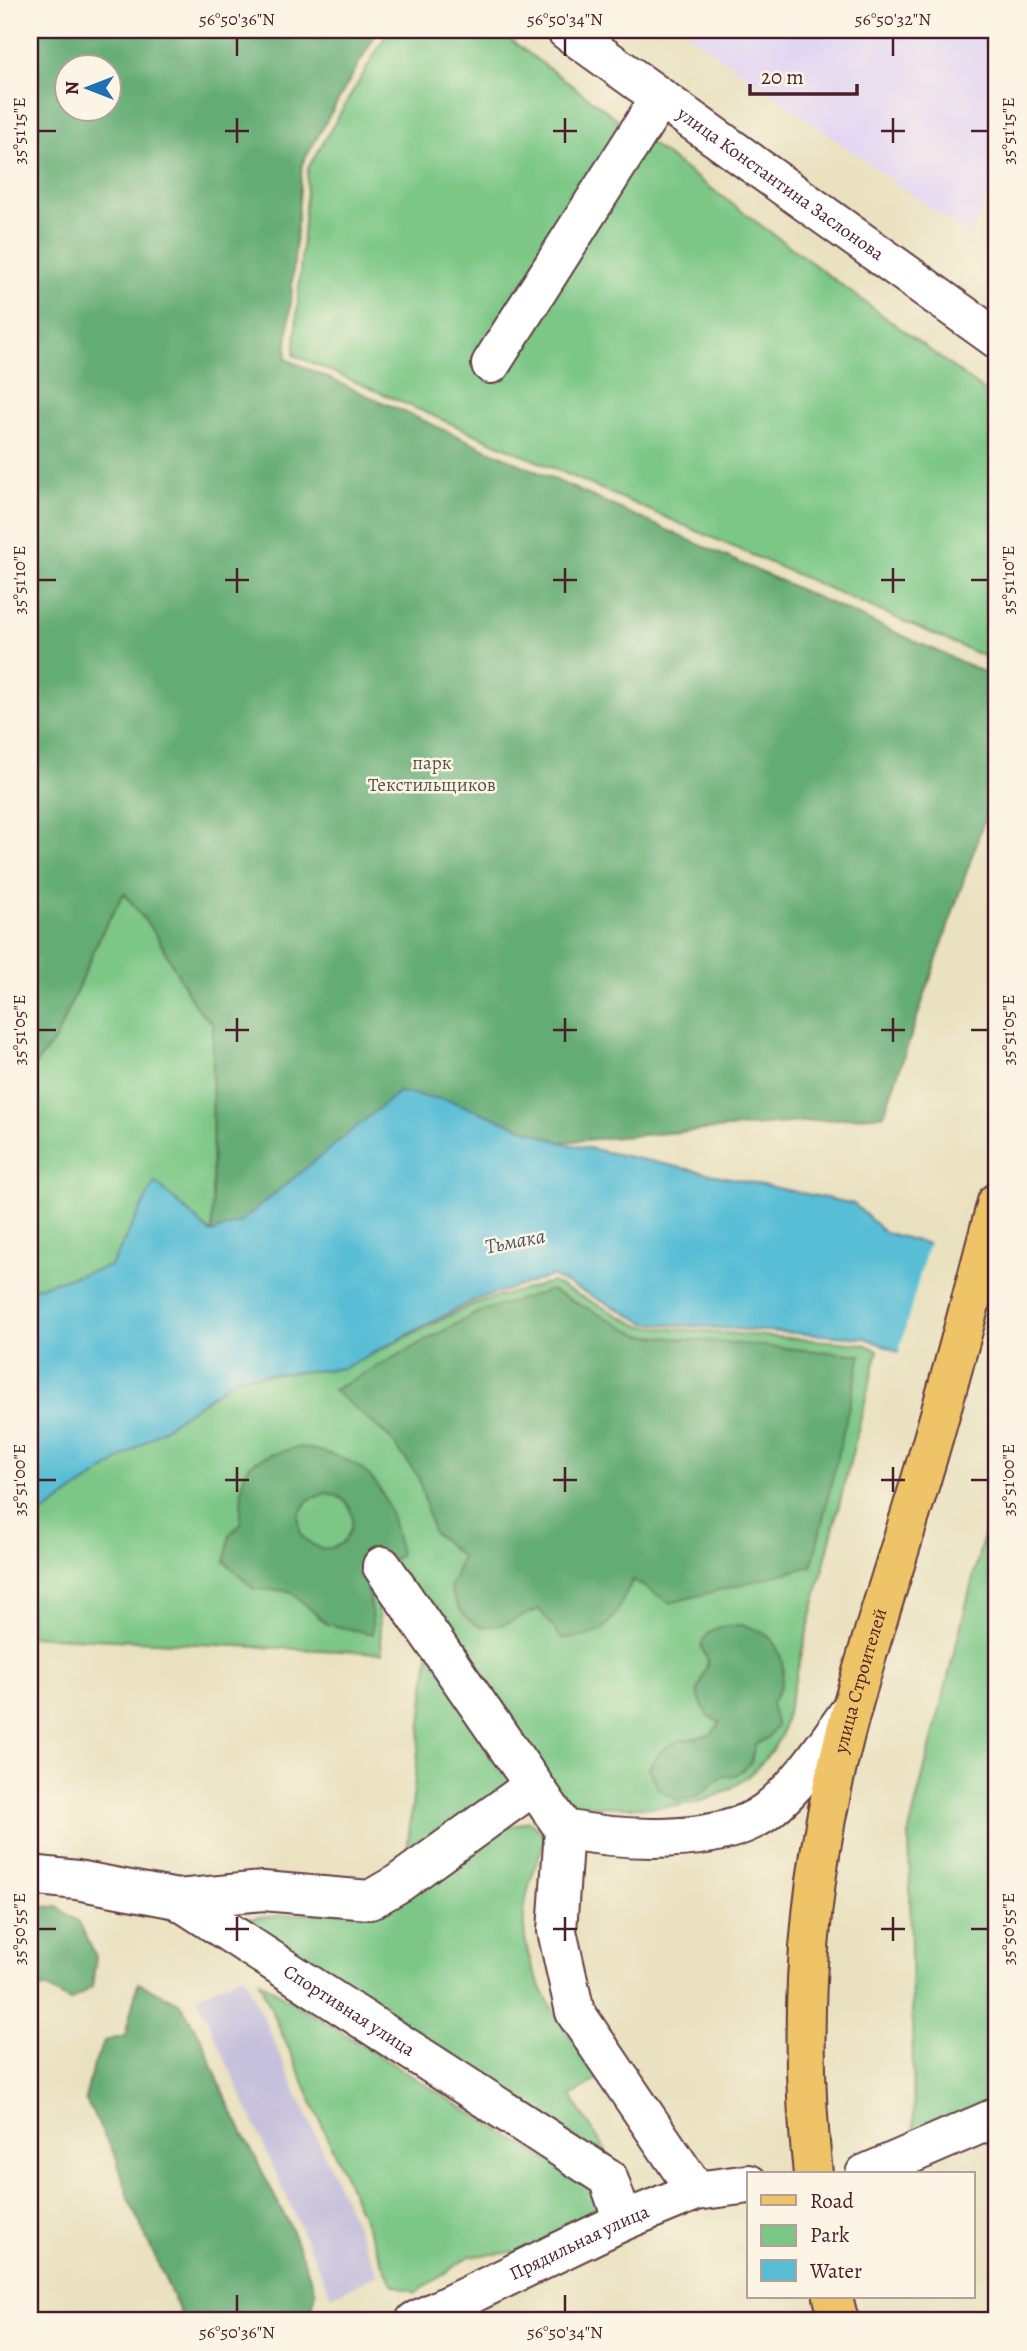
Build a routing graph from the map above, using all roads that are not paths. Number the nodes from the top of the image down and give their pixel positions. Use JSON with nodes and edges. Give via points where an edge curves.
{"nodes":[{"id":1,"x":566,"y":30,"type":"edge"},
{"id":2,"x":660,"y":98,"type":"junction"},
{"id":3,"x":997,"y":339,"type":"edge"},
{"id":4,"x":491,"y":364,"type":"dead end"},
{"id":5,"x":997,"y":1202,"type":"edge"},
{"id":6,"x":382,"y":1566,"type":"dead end"},
{"id":7,"x":852,"y":1708,"type":"junction"},
{"id":8,"x":533,"y":1786,"type":"junction"},
{"id":9,"x":564,"y":1829,"type":"junction"},
{"id":10,"x":30,"y":1875,"type":"edge"},
{"id":11,"x":177,"y":1899,"type":"junction"},
{"id":12,"x":997,"y":2117,"type":"edge"},
{"id":13,"x":813,"y":2172,"type":"edge"},
{"id":14,"x":870,"y":2172,"type":"edge"},
{"id":15,"x":747,"y":2184,"type":"edge"},
{"id":16,"x":696,"y":2191,"type":"junction"},
{"id":17,"x":623,"y":2221,"type":"junction"},
{"id":18,"x":833,"y":2298,"type":"edge"},
{"id":19,"x":415,"y":2321,"type":"edge"},
{"id":20,"x":839,"y":2321,"type":"edge"}],
"edges":[{"from":1,"to":2,"type":"street","name":"улица Константина Заслонова"},
{"from":2,"to":3,"type":"street","name":"улица Константина Заслонова"},
{"from":2,"to":4,"type":"street"},
{"from":5,"to":7,"type":"main road","name":"улица Строителей","via":[[925,1469]]},
{"from":6,"to":8,"type":"street","via":[[505,1739]]},
{"from":7,"to":9,"type":"street","via":[[803,1773],[767,1811],[737,1826],[683,1836],[600,1836]]},
{"from":7,"to":13,"type":"main road","name":"улица Строителей","via":[[828,1811],[809,1959],[806,2054]]},
{"from":8,"to":9,"type":"street"},
{"from":8,"to":11,"type":"street","via":[[370,1900],[263,1891]]},
{"from":9,"to":16,"type":"street","via":[[556,1931],[575,2012]]},
{"from":10,"to":11,"type":"street","name":"Спортивная улица"},
{"from":11,"to":17,"type":"street","name":"Спортивная улица","via":[[608,2178]]},
{"from":12,"to":14,"type":"street"},
{"from":15,"to":16,"type":"street","name":"Прядильная улица"},
{"from":16,"to":17,"type":"street","name":"Прядильная улица"},
{"from":17,"to":19,"type":"street","name":"Прядильная улица"},
{"from":18,"to":20,"type":"main road"}]}
